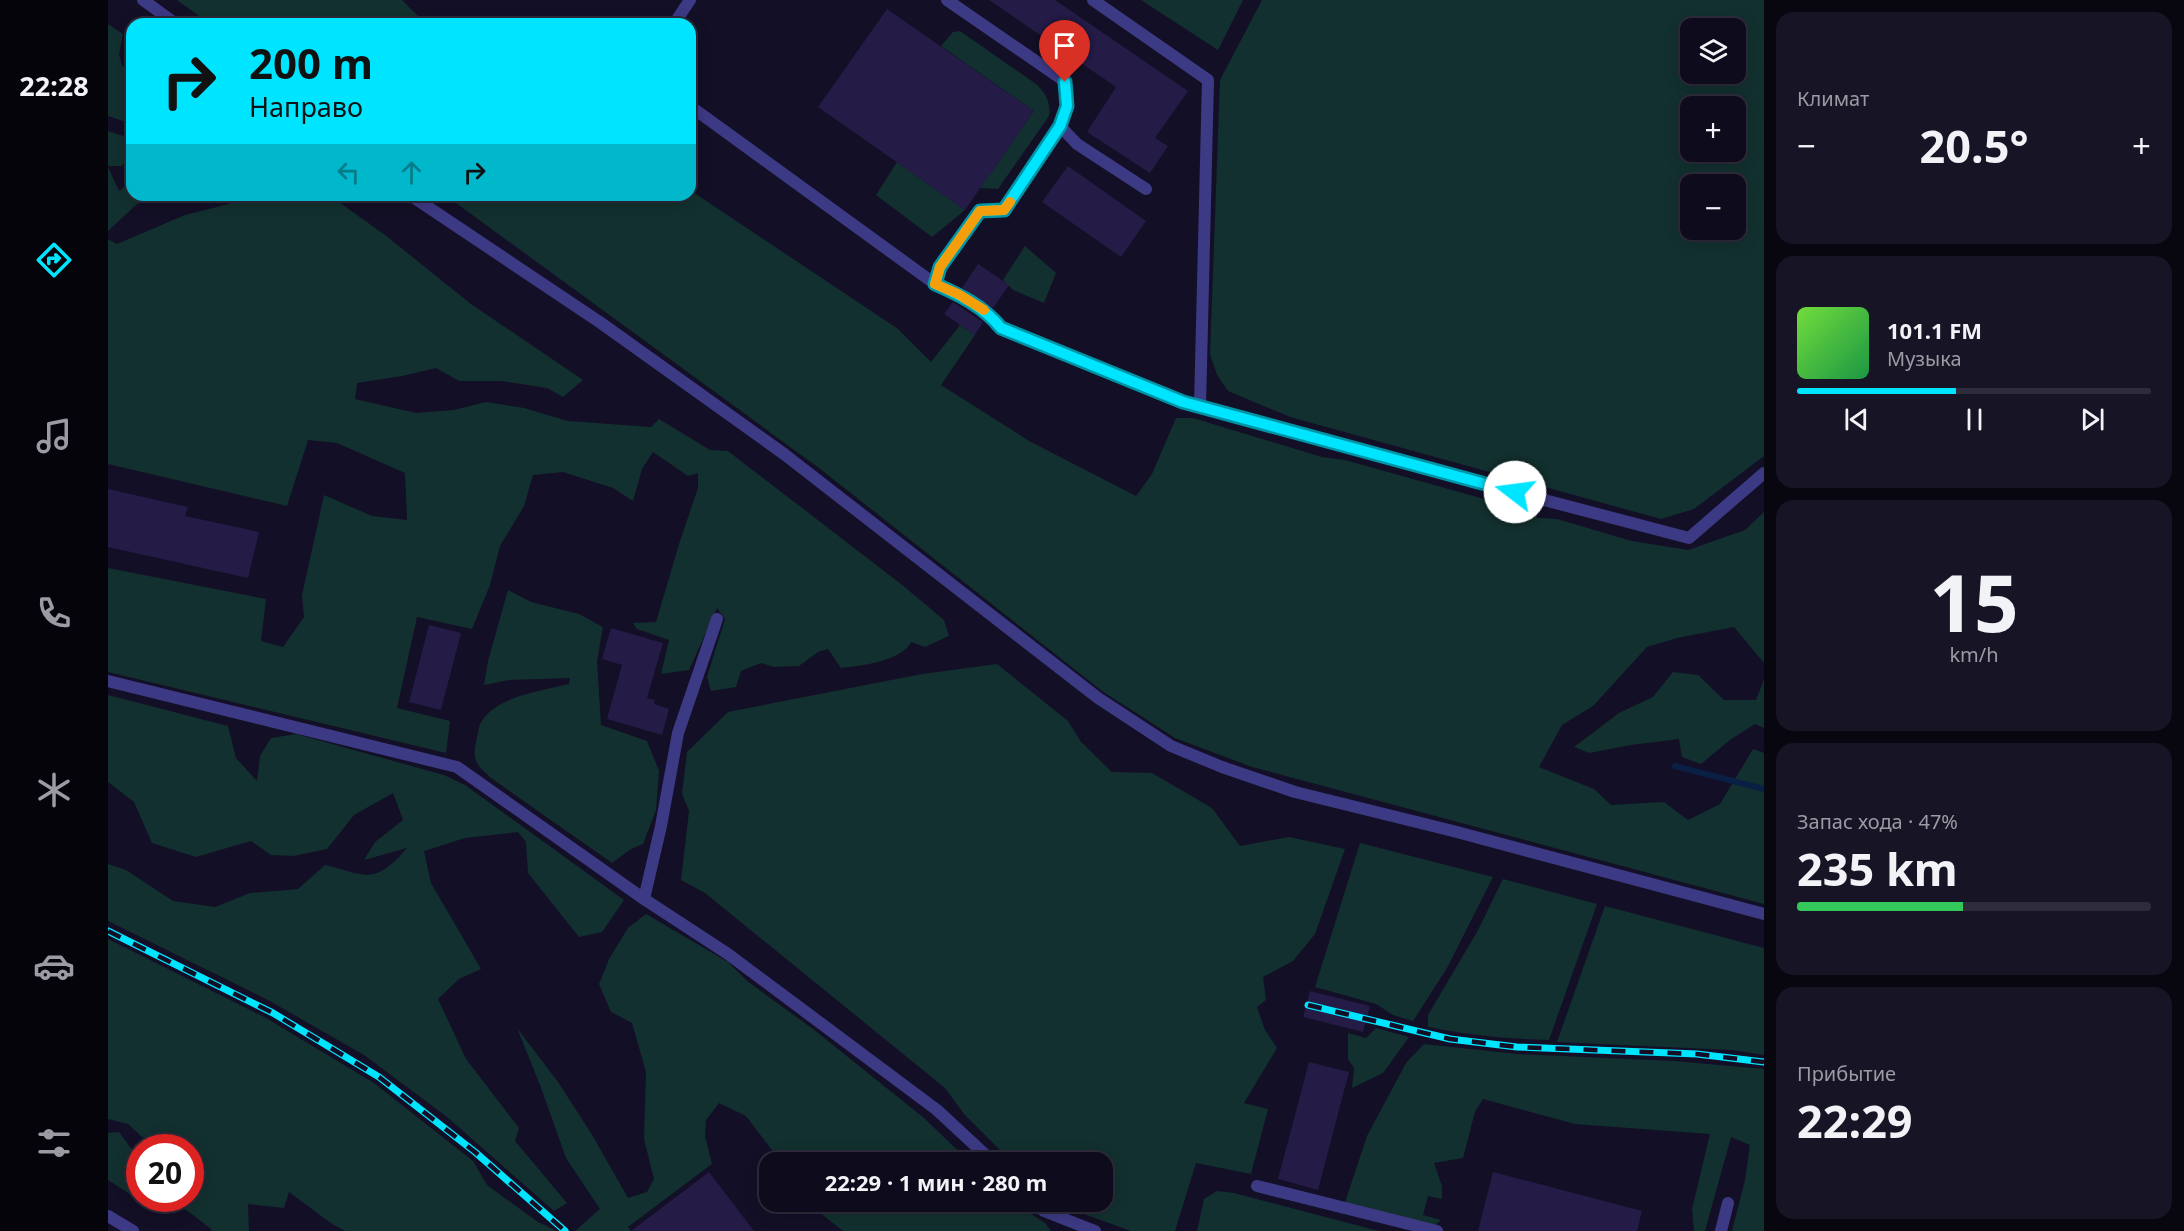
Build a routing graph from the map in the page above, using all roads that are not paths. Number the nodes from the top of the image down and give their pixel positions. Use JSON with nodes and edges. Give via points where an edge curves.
{"nodes":[{"id":1,"x":143,"y":0,"type":"edge"},
{"id":2,"x":690,"y":0,"type":"edge"},
{"id":3,"x":947,"y":0,"type":"edge"},
{"id":4,"x":1093,"y":0,"type":"edge"},
{"id":5,"x":168,"y":18,"type":"edge"},
{"id":6,"x":678,"y":18,"type":"edge"},
{"id":7,"x":696,"y":110,"type":"edge"},
{"id":8,"x":1060,"y":126,"type":"junction"},
{"id":9,"x":1146,"y":189,"type":"dead end"},
{"id":10,"x":419,"y":201,"type":"edge"},
{"id":11,"x":935,"y":284,"type":"junction"},
{"id":12,"x":1200,"y":406,"type":"junction"},
{"id":13,"x":1764,"y":473,"type":"edge"},
{"id":14,"x":717,"y":619,"type":"dead end"},
{"id":15,"x":108,"y":681,"type":"edge"},
{"id":16,"x":644,"y":899,"type":"junction"},
{"id":17,"x":1764,"y":914,"type":"edge"},
{"id":18,"x":982,"y":1152,"type":"edge"},
{"id":19,"x":1257,"y":1186,"type":"dead end"},
{"id":20,"x":1728,"y":1203,"type":"dead end"},
{"id":21,"x":1047,"y":1212,"type":"edge"},
{"id":22,"x":108,"y":1216,"type":"edge"},
{"id":23,"x":133,"y":1231,"type":"edge"},
{"id":24,"x":1095,"y":1231,"type":"edge"},
{"id":25,"x":1437,"y":1231,"type":"edge"},
{"id":26,"x":1721,"y":1231,"type":"edge"}],
"edges":[{"from":1,"to":5,"type":"lane"},
{"from":2,"to":6,"type":"lane"},
{"from":3,"to":8,"type":"lane","via":[[1065,82],[1067,106]]},
{"from":4,"to":12,"type":"lane","via":[[1208,80]]},
{"from":7,"to":11,"type":"lane"},
{"from":8,"to":9,"type":"lane","via":[[1077,144]]},
{"from":8,"to":11,"type":"lane","via":[[1004,210],[980,211],[940,267]]},
{"from":10,"to":17,"type":"lane","via":[[601,323],[784,454],[1098,698],[1171,746],[1295,792]]},
{"from":11,"to":12,"type":"lane","via":[[989,314],[1001,328]]},
{"from":12,"to":13,"type":"lane","via":[[1689,538]]},
{"from":14,"to":16,"type":"lane","via":[[678,733]]},
{"from":15,"to":16,"type":"lane","via":[[457,767]]},
{"from":16,"to":18,"type":"lane","via":[[728,954],[937,1110]]},
{"from":19,"to":25,"type":"lane"},
{"from":20,"to":26,"type":"lane"},
{"from":21,"to":24,"type":"lane"},
{"from":22,"to":23,"type":"lane"}]}
